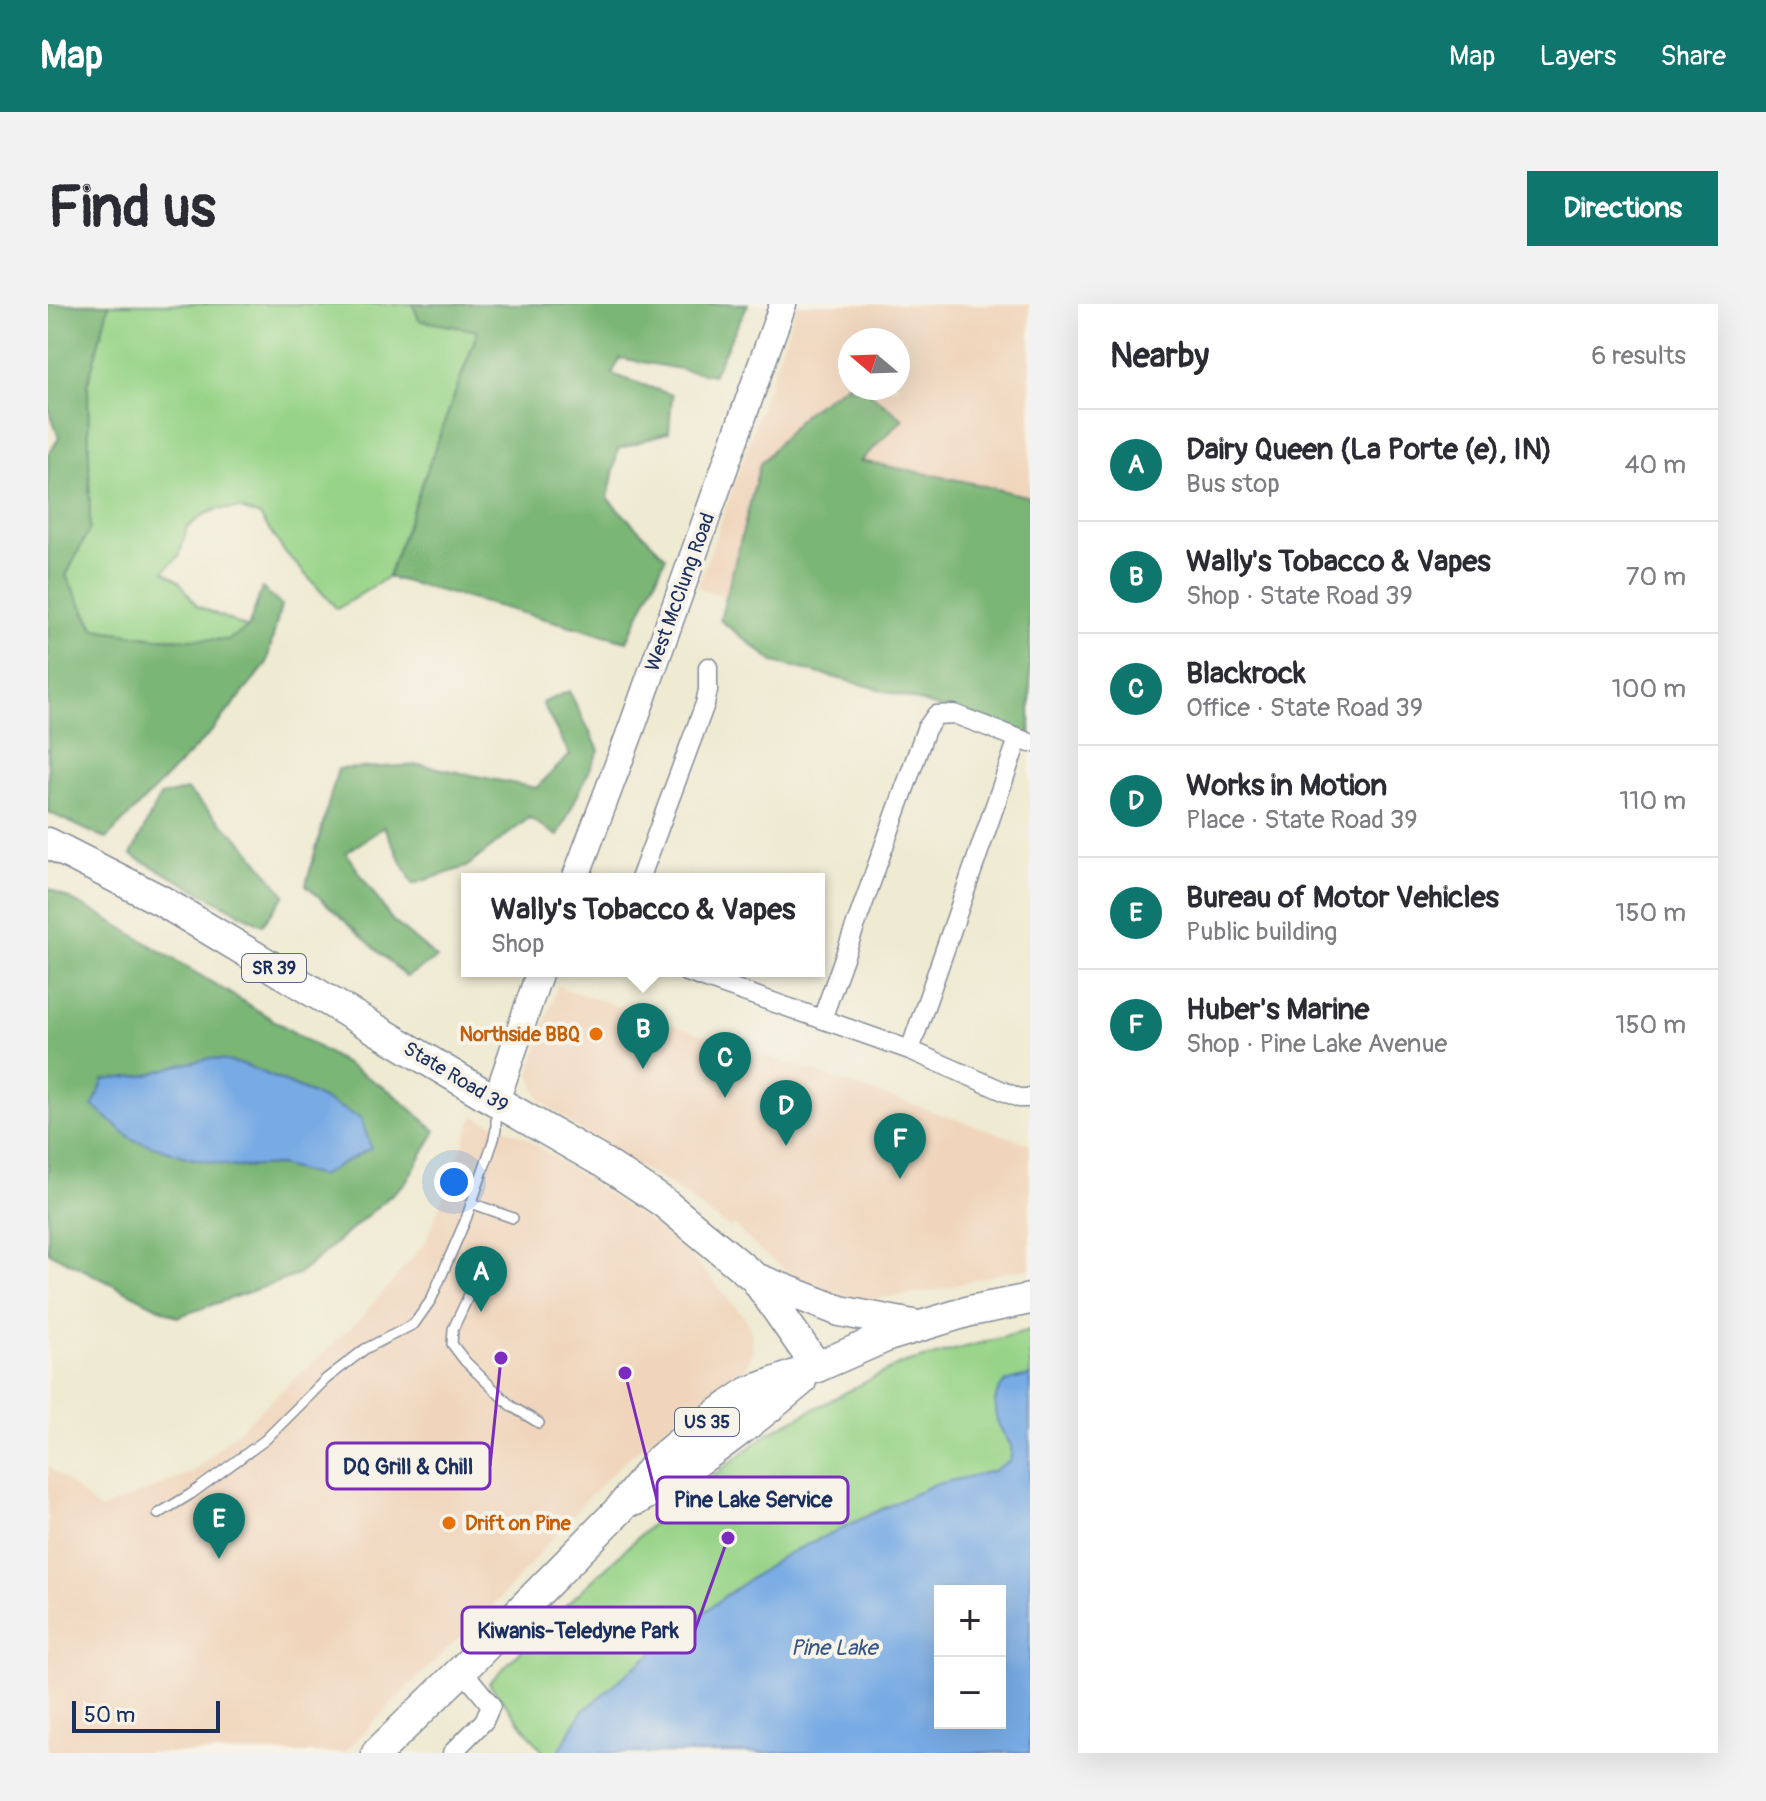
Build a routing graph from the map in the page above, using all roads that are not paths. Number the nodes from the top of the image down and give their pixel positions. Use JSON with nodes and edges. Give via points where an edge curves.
{"nodes":[{"id":1,"x":783,"y":304,"type":"edge"},
{"id":2,"x":708,"y":667,"type":"dead end"},
{"id":3,"x":1024,"y":741,"type":"edge"},
{"id":4,"x":48,"y":843,"type":"edge"},
{"id":5,"x":577,"y":873,"type":"edge"},
{"id":6,"x":642,"y":873,"type":"edge"},
{"id":7,"x":538,"y":977,"type":"edge"},
{"id":8,"x":701,"y":977,"type":"edge"},
{"id":9,"x":822,"y":1019,"type":"junction"},
{"id":10,"x":910,"y":1050,"type":"junction"},
{"id":11,"x":1030,"y":1098,"type":"edge"},
{"id":12,"x":496,"y":1101,"type":"junction"},
{"id":13,"x":471,"y":1203,"type":"junction"},
{"id":14,"x":513,"y":1218,"type":"dead end"},
{"id":15,"x":755,"y":1278,"type":"junction"},
{"id":16,"x":475,"y":1282,"type":"dead end"},
{"id":17,"x":1030,"y":1299,"type":"edge"},
{"id":18,"x":919,"y":1326,"type":"junction"},
{"id":19,"x":817,"y":1367,"type":"junction"},
{"id":20,"x":539,"y":1423,"type":"dead end"},
{"id":21,"x":158,"y":1514,"type":"dead end"},
{"id":22,"x":462,"y":1670,"type":"junction"},
{"id":23,"x":377,"y":1753,"type":"edge"},
{"id":24,"x":452,"y":1753,"type":"edge"}],
"edges":[{"from":1,"to":5,"type":"street","name":"West McClung Road"},
{"from":2,"to":6,"type":"street","via":[[705,704]]},
{"from":3,"to":9,"type":"street","via":[[954,714],[936,715],[926,729]]},
{"from":3,"to":10,"type":"street"},
{"from":4,"to":12,"type":"main road","name":"State Road 39","number":"SR 39","via":[[160,900]]},
{"from":7,"to":12,"type":"street"},
{"from":8,"to":9,"type":"street"},
{"from":9,"to":10,"type":"street"},
{"from":10,"to":11,"type":"street","via":[[1019,1098]]},
{"from":12,"to":13,"type":"lane","via":[[494,1139]]},
{"from":12,"to":15,"type":"main road","name":"State Road 39","number":"SR 39","via":[[663,1202]]},
{"from":13,"to":14,"type":"lane"},
{"from":13,"to":21,"type":"lane","via":[[431,1300],[414,1324],[355,1356],[265,1440]]},
{"from":15,"to":18,"type":"main road","via":[[840,1311]]},
{"from":15,"to":19,"type":"main road","name":"State Road 39","number":"SR 39"},
{"from":16,"to":20,"type":"lane","via":[[453,1329],[452,1344],[511,1406]]},
{"from":17,"to":18,"type":"main road","number":"US 35"},
{"from":18,"to":19,"type":"main road","number":"US 35"},
{"from":19,"to":22,"type":"main road","number":"US 35","via":[[757,1419],[620,1509]]},
{"from":22,"to":23,"type":"main road","number":"US 35"},
{"from":22,"to":24,"type":"street","via":[[491,1705],[484,1721]]}]}
